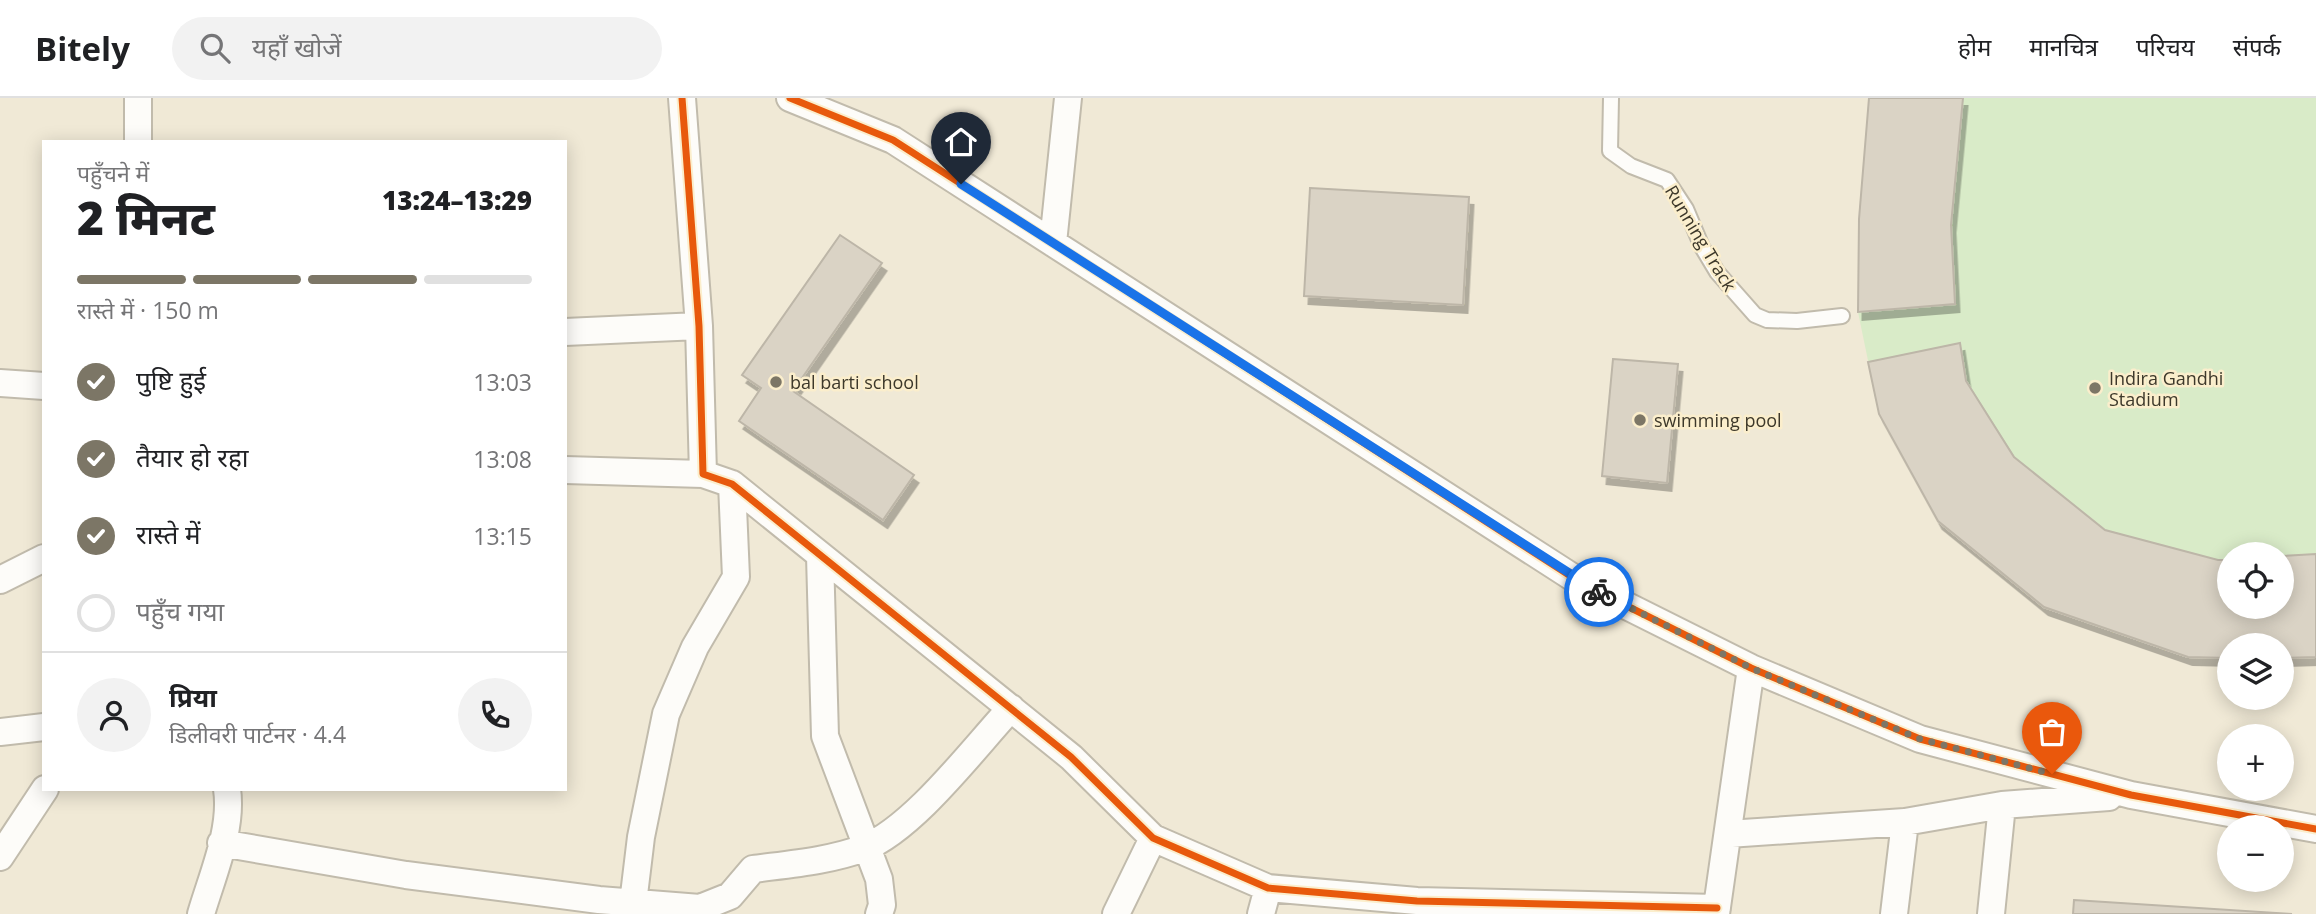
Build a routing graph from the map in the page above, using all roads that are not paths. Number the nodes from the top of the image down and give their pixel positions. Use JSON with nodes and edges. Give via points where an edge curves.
{"nodes":[{"id":1,"x":138,"y":98,"type":"edge"},
{"id":2,"x":682,"y":98,"type":"edge"},
{"id":3,"x":790,"y":98,"type":"edge"},
{"id":4,"x":1068,"y":98,"type":"edge"},
{"id":5,"x":1611,"y":98,"type":"edge"},
{"id":6,"x":138,"y":140,"type":"edge"},
{"id":7,"x":1053,"y":243,"type":"junction"},
{"id":8,"x":1842,"y":316,"type":"dead end"},
{"id":9,"x":699,"y":326,"type":"junction"},
{"id":10,"x":567,"y":332,"type":"edge"},
{"id":11,"x":0,"y":383,"type":"edge"},
{"id":12,"x":42,"y":386,"type":"edge"},
{"id":13,"x":567,"y":470,"type":"edge"},
{"id":14,"x":703,"y":474,"type":"junction"},
{"id":15,"x":732,"y":484,"type":"junction"},
{"id":16,"x":820,"y":556,"type":"junction"},
{"id":17,"x":42,"y":559,"type":"edge"},
{"id":18,"x":0,"y":580,"type":"edge"},
{"id":19,"x":1751,"y":668,"type":"junction"},
{"id":20,"x":1011,"y":708,"type":"junction"},
{"id":21,"x":42,"y":727,"type":"edge"},
{"id":22,"x":0,"y":732,"type":"edge"},
{"id":23,"x":44,"y":791,"type":"edge"},
{"id":24,"x":227,"y":791,"type":"edge"},
{"id":25,"x":2131,"y":795,"type":"junction"},
{"id":26,"x":2002,"y":805,"type":"junction"},
{"id":27,"x":1905,"y":822,"type":"junction"},
{"id":28,"x":2316,"y":829,"type":"edge"},
{"id":29,"x":1728,"y":834,"type":"junction"},
{"id":30,"x":1153,"y":838,"type":"junction"},
{"id":31,"x":221,"y":843,"type":"junction"},
{"id":32,"x":866,"y":847,"type":"junction"},
{"id":33,"x":0,"y":857,"type":"edge"},
{"id":34,"x":1268,"y":888,"type":"junction"},
{"id":35,"x":633,"y":902,"type":"junction"},
{"id":36,"x":1416,"y":908,"type":"edge"},
{"id":37,"x":1716,"y":911,"type":"edge"},
{"id":38,"x":201,"y":914,"type":"edge"},
{"id":39,"x":879,"y":914,"type":"edge"},
{"id":40,"x":1116,"y":914,"type":"edge"},
{"id":41,"x":1262,"y":914,"type":"edge"},
{"id":42,"x":1894,"y":914,"type":"edge"},
{"id":43,"x":1992,"y":914,"type":"edge"}],
"edges":[{"from":1,"to":6,"type":"street"},
{"from":2,"to":9,"type":"street"},
{"from":3,"to":7,"type":"street","via":[[893,140]]},
{"from":4,"to":7,"type":"street"},
{"from":5,"to":8,"type":"lane","name":"Running Track","via":[[1610,151],[1631,166],[1667,180],[1702,247],[1742,304],[1767,320]]},
{"from":7,"to":19,"type":"street","via":[[1583,584]]},
{"from":9,"to":10,"type":"street"},
{"from":9,"to":14,"type":"street"},
{"from":11,"to":12,"type":"street"},
{"from":13,"to":14,"type":"street"},
{"from":14,"to":15,"type":"street"},
{"from":15,"to":16,"type":"street"},
{"from":15,"to":35,"type":"street","via":[[736,577],[695,647],[666,714],[641,836]]},
{"from":16,"to":20,"type":"street"},
{"from":16,"to":32,"type":"street","via":[[825,736]]},
{"from":17,"to":18,"type":"street"},
{"from":19,"to":25,"type":"street","via":[[1920,739]]},
{"from":19,"to":29,"type":"street"},
{"from":20,"to":30,"type":"street","via":[[1072,757]]},
{"from":20,"to":32,"type":"street","via":[[898,828]]},
{"from":21,"to":22,"type":"street"},
{"from":23,"to":33,"type":"street"},
{"from":24,"to":31,"type":"street"},
{"from":25,"to":26,"type":"street"},
{"from":25,"to":28,"type":"street"},
{"from":26,"to":27,"type":"street"},
{"from":26,"to":43,"type":"street"},
{"from":27,"to":29,"type":"street"},
{"from":27,"to":42,"type":"street"},
{"from":29,"to":37,"type":"street"},
{"from":30,"to":34,"type":"street"},
{"from":30,"to":40,"type":"street"},
{"from":31,"to":35,"type":"street","via":[[406,876]]},
{"from":31,"to":38,"type":"street"},
{"from":32,"to":35,"type":"street","via":[[831,858],[753,869],[730,896],[700,908]]},
{"from":32,"to":39,"type":"street","via":[[879,879]]},
{"from":34,"to":36,"type":"street"},
{"from":34,"to":41,"type":"street"},
{"from":36,"to":37,"type":"street"}]}
